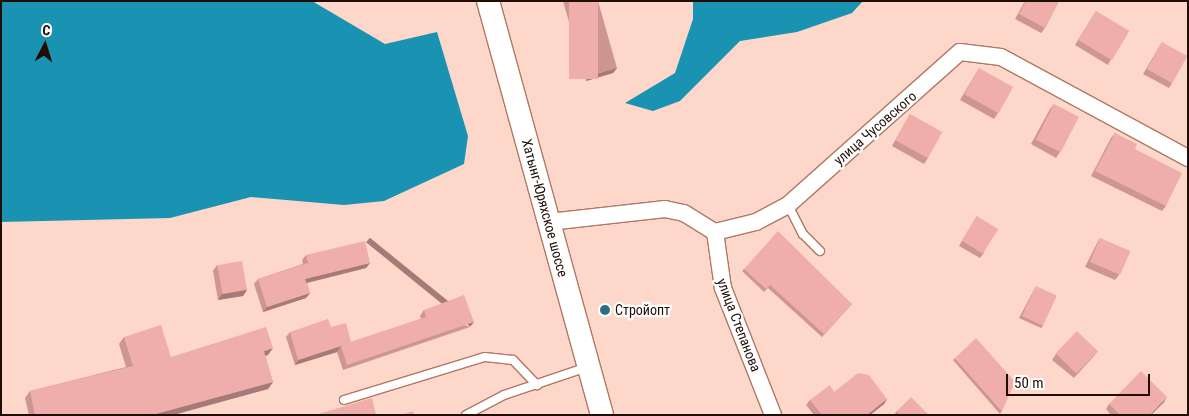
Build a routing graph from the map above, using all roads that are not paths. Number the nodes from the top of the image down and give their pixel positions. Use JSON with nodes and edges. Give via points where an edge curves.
{"nodes":[{"id":1,"x":488,"y":1,"type":"edge"},
{"id":2,"x":1188,"y":158,"type":"edge"},
{"id":3,"x":788,"y":205,"type":"junction"},
{"id":4,"x":548,"y":222,"type":"junction"},
{"id":5,"x":715,"y":232,"type":"junction"},
{"id":6,"x":820,"y":250,"type":"dead end"},
{"id":7,"x":588,"y":367,"type":"junction"},
{"id":8,"x":537,"y":384,"type":"junction"},
{"id":9,"x":344,"y":400,"type":"dead end"},
{"id":10,"x":466,"y":415,"type":"edge"},
{"id":11,"x":602,"y":415,"type":"edge"},
{"id":12,"x":773,"y":415,"type":"edge"}],
"edges":[{"from":1,"to":4,"type":"main road","name":"Хатынг-Юряхское шоссе"},
{"from":2,"to":3,"type":"street","name":"улица Чусовского","via":[[1001,57],[960,52]]},
{"from":3,"to":5,"type":"street","name":"улица Чусовского","via":[[756,222]]},
{"from":3,"to":6,"type":"lane","via":[[803,234]]},
{"from":4,"to":5,"type":"street","via":[[664,209],[684,213]]},
{"from":4,"to":7,"type":"main road","name":"Хатынг-Юряхское шоссе"},
{"from":5,"to":12,"type":"street","name":"улица Степанова","via":[[723,288]]},
{"from":7,"to":8,"type":"lane"},
{"from":7,"to":11,"type":"main road","name":"Хатынг-Юряхское шоссе"},
{"from":8,"to":9,"type":"lane","via":[[513,360],[485,357]]},
{"from":8,"to":10,"type":"lane","via":[[504,395]]}]}
